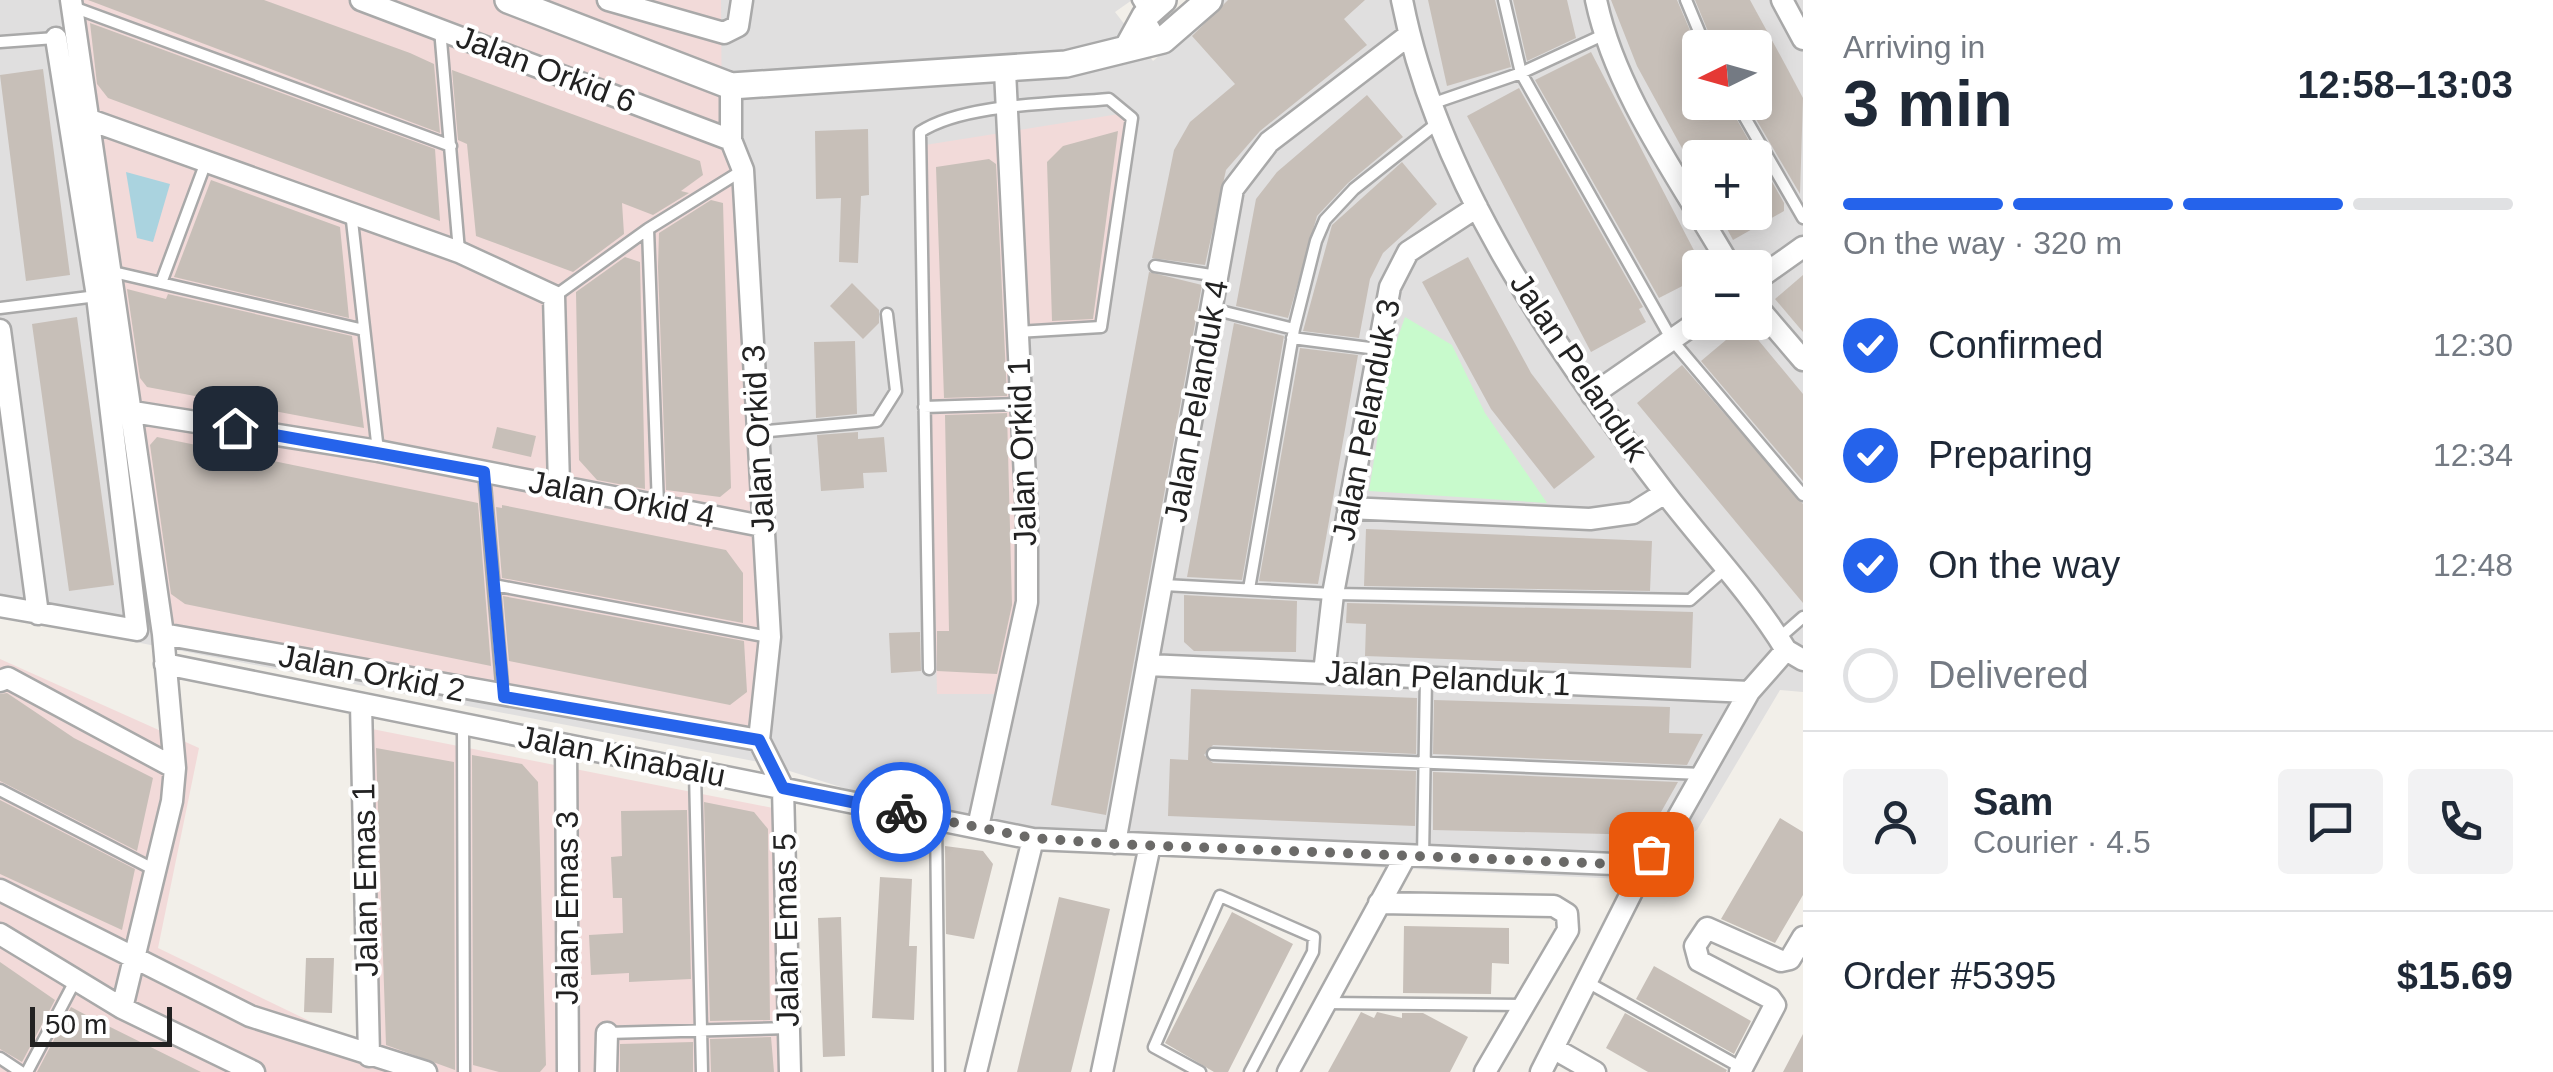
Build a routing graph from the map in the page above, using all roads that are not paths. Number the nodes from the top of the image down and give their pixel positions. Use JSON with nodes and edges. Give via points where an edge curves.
{"nodes":[{"id":1,"x":361,"y":0,"type":"edge"},
{"id":2,"x":508,"y":0,"type":"edge"},
{"id":3,"x":608,"y":0,"type":"edge"},
{"id":4,"x":742,"y":0,"type":"edge"},
{"id":5,"x":1209,"y":0,"type":"edge"},
{"id":6,"x":1402,"y":0,"type":"edge"},
{"id":7,"x":1504,"y":0,"type":"edge"},
{"id":8,"x":1596,"y":0,"type":"edge"},
{"id":9,"x":1686,"y":0,"type":"edge"},
{"id":10,"x":1782,"y":0,"type":"edge"},
{"id":11,"x":72,"y":3,"type":"edge"},
{"id":12,"x":537,"y":5,"type":"edge"},
{"id":13,"x":1149,"y":5,"type":"edge"},
{"id":14,"x":440,"y":28,"type":"junction"},
{"id":15,"x":1698,"y":30,"type":"edge"},
{"id":16,"x":1604,"y":35,"type":"junction"},
{"id":17,"x":1409,"y":36,"type":"junction"},
{"id":18,"x":56,"y":38,"type":"joint"},
{"id":19,"x":1803,"y":39,"type":"edge"},
{"id":20,"x":1163,"y":40,"type":"junction"},
{"id":21,"x":0,"y":42,"type":"edge"},
{"id":22,"x":1128,"y":47,"type":"junction"},
{"id":23,"x":1006,"y":71,"type":"junction"},
{"id":24,"x":1521,"y":73,"type":"junction"},
{"id":25,"x":731,"y":86,"type":"junction"},
{"id":26,"x":1008,"y":108,"type":"junction"},
{"id":27,"x":1437,"y":111,"type":"junction"},
{"id":28,"x":90,"y":120,"type":"junction"},
{"id":29,"x":1746,"y":120,"type":"edge"},
{"id":30,"x":731,"y":140,"type":"junction"},
{"id":31,"x":450,"y":146,"type":"junction"},
{"id":32,"x":207,"y":159,"type":"junction"},
{"id":33,"x":743,"y":170,"type":"junction"},
{"id":34,"x":1478,"y":208,"type":"junction"},
{"id":35,"x":351,"y":212,"type":"junction"},
{"id":36,"x":1803,"y":218,"type":"edge"},
{"id":37,"x":648,"y":229,"type":"junction"},
{"id":38,"x":1803,"y":246,"type":"edge"},
{"id":39,"x":1720,"y":250,"type":"edge"},
{"id":40,"x":460,"y":252,"type":"junction"},
{"id":41,"x":1155,"y":266,"type":"dead end"},
{"id":42,"x":1772,"y":269,"type":"edge"},
{"id":43,"x":108,"y":271,"type":"junction"},
{"id":44,"x":1218,"y":276,"type":"junction"},
{"id":45,"x":161,"y":283,"type":"junction"},
{"id":46,"x":97,"y":296,"type":"junction"},
{"id":47,"x":554,"y":296,"type":"junction"},
{"id":48,"x":0,"y":308,"type":"edge"},
{"id":49,"x":1212,"y":309,"type":"junction"},
{"id":50,"x":887,"y":314,"type":"dead end"},
{"id":51,"x":1772,"y":324,"type":"edge"},
{"id":52,"x":0,"y":330,"type":"edge"},
{"id":53,"x":364,"y":330,"type":"junction"},
{"id":54,"x":1018,"y":332,"type":"junction"},
{"id":55,"x":1293,"y":333,"type":"junction"},
{"id":56,"x":1682,"y":333,"type":"edge"},
{"id":57,"x":1672,"y":340,"type":"junction"},
{"id":58,"x":1377,"y":349,"type":"junction"},
{"id":59,"x":1803,"y":360,"type":"edge"},
{"id":60,"x":1592,"y":395,"type":"junction"},
{"id":61,"x":1021,"y":404,"type":"junction"},
{"id":62,"x":924,"y":407,"type":"junction"},
{"id":63,"x":128,"y":412,"type":"junction"},
{"id":64,"x":757,"y":432,"type":"junction"},
{"id":65,"x":378,"y":450,"type":"junction"},
{"id":66,"x":484,"y":472,"type":"junction"},
{"id":67,"x":559,"y":486,"type":"junction"},
{"id":68,"x":1666,"y":493,"type":"junction"},
{"id":69,"x":1803,"y":495,"type":"edge"},
{"id":70,"x":658,"y":506,"type":"junction"},
{"id":71,"x":1348,"y":508,"type":"junction"},
{"id":72,"x":762,"y":526,"type":"junction"},
{"id":73,"x":1725,"y":569,"type":"junction"},
{"id":74,"x":1164,"y":584,"type":"junction"},
{"id":75,"x":494,"y":585,"type":"junction"},
{"id":76,"x":1249,"y":589,"type":"junction"},
{"id":77,"x":1333,"y":594,"type":"junction"},
{"id":78,"x":0,"y":606,"type":"edge"},
{"id":79,"x":38,"y":614,"type":"junction"},
{"id":80,"x":1803,"y":617,"type":"edge"},
{"id":81,"x":163,"y":634,"type":"junction"},
{"id":82,"x":770,"y":637,"type":"junction"},
{"id":83,"x":1790,"y":649,"type":"edge"},
{"id":84,"x":165,"y":664,"type":"junction"},
{"id":85,"x":1147,"y":665,"type":"junction"},
{"id":86,"x":929,"y":669,"type":"dead end"},
{"id":87,"x":1324,"y":673,"type":"junction"},
{"id":88,"x":1426,"y":677,"type":"junction"},
{"id":89,"x":0,"y":681,"type":"edge"},
{"id":90,"x":1748,"y":692,"type":"junction"},
{"id":91,"x":504,"y":697,"type":"junction"},
{"id":92,"x":362,"y":704,"type":"junction"},
{"id":93,"x":463,"y":724,"type":"junction"},
{"id":94,"x":759,"y":740,"type":"junction"},
{"id":95,"x":566,"y":745,"type":"junction"},
{"id":96,"x":1213,"y":754,"type":"dead end"},
{"id":97,"x":1424,"y":762,"type":"junction"},
{"id":98,"x":175,"y":768,"type":"junction"},
{"id":99,"x":695,"y":771,"type":"junction"},
{"id":100,"x":1703,"y":774,"type":"junction"},
{"id":101,"x":783,"y":788,"type":"junction"},
{"id":102,"x":0,"y":790,"type":"edge"},
{"id":103,"x":936,"y":819,"type":"junction"},
{"id":104,"x":978,"y":827,"type":"junction"},
{"id":105,"x":1032,"y":838,"type":"junction"},
{"id":106,"x":1115,"y":844,"type":"junction"},
{"id":107,"x":1150,"y":845,"type":"junction"},
{"id":108,"x":1651,"y":854,"type":"junction"},
{"id":109,"x":1414,"y":858,"type":"junction"},
{"id":110,"x":156,"y":870,"type":"junction"},
{"id":111,"x":0,"y":890,"type":"edge"},
{"id":112,"x":1379,"y":903,"type":"junction"},
{"id":113,"x":0,"y":934,"type":"edge"},
{"id":114,"x":1803,"y":937,"type":"edge"},
{"id":115,"x":135,"y":958,"type":"junction"},
{"id":116,"x":75,"y":981,"type":"junction"},
{"id":117,"x":1587,"y":982,"type":"junction"},
{"id":118,"x":1323,"y":1003,"type":"junction"},
{"id":119,"x":1524,"y":1005,"type":"junction"},
{"id":120,"x":122,"y":1008,"type":"junction"},
{"id":121,"x":788,"y":1028,"type":"junction"},
{"id":122,"x":700,"y":1030,"type":"junction"},
{"id":123,"x":607,"y":1033,"type":"joint"},
{"id":124,"x":1553,"y":1048,"type":"junction"},
{"id":125,"x":369,"y":1056,"type":"junction"},
{"id":126,"x":0,"y":1058,"type":"edge"},
{"id":127,"x":1741,"y":1070,"type":"edge"},
{"id":128,"x":24,"y":1072,"type":"edge"},
{"id":129,"x":254,"y":1072,"type":"edge"},
{"id":130,"x":426,"y":1072,"type":"edge"},
{"id":131,"x":464,"y":1072,"type":"edge"},
{"id":132,"x":568,"y":1072,"type":"edge"},
{"id":133,"x":606,"y":1072,"type":"edge"},
{"id":134,"x":702,"y":1072,"type":"edge"},
{"id":135,"x":790,"y":1072,"type":"edge"},
{"id":136,"x":939,"y":1072,"type":"edge"},
{"id":137,"x":976,"y":1072,"type":"edge"},
{"id":138,"x":1102,"y":1072,"type":"edge"},
{"id":139,"x":1200,"y":1072,"type":"edge"},
{"id":140,"x":1250,"y":1072,"type":"edge"},
{"id":141,"x":1288,"y":1072,"type":"edge"},
{"id":142,"x":1485,"y":1072,"type":"edge"},
{"id":143,"x":1541,"y":1072,"type":"edge"},
{"id":144,"x":1595,"y":1072,"type":"edge"}],
"edges":[{"from":1,"to":14,"type":"street","name":"Jalan Orkid 6"},
{"from":2,"to":12,"type":"street"},
{"from":3,"to":4,"type":"street","via":[[724,34],[738,26]]},
{"from":5,"to":20,"type":"street"},
{"from":6,"to":17,"type":"street","name":"Jalan Pelanduk"},
{"from":7,"to":24,"type":"lane"},
{"from":8,"to":16,"type":"street"},
{"from":9,"to":15,"type":"lane"},
{"from":10,"to":19,"type":"street"},
{"from":11,"to":28,"type":"street"},
{"from":11,"to":31,"type":"lane"},
{"from":12,"to":25,"type":"street"},
{"from":13,"to":20,"type":"lane"},
{"from":13,"to":22,"type":"street"},
{"from":14,"to":30,"type":"street","name":"Jalan Orkid 6"},
{"from":14,"to":31,"type":"lane"},
{"from":16,"to":24,"type":"lane"},
{"from":16,"to":39,"type":"street"},
{"from":17,"to":27,"type":"street","name":"Jalan Pelanduk"},
{"from":17,"to":44,"type":"street","name":"Jalan Pelanduk 4","via":[[1269,142],[1233,188]]},
{"from":18,"to":21,"type":"lane"},
{"from":18,"to":46,"type":"street"},
{"from":20,"to":22,"type":"street"},
{"from":22,"to":23,"type":"street"},
{"from":23,"to":25,"type":"street"},
{"from":23,"to":26,"type":"street","name":"Jalan Orkid 1"},
{"from":24,"to":27,"type":"lane"},
{"from":24,"to":57,"type":"lane"},
{"from":25,"to":30,"type":"street","name":"Jalan Orkid 3"},
{"from":26,"to":54,"type":"street","name":"Jalan Orkid 1"},
{"from":26,"to":54,"type":"lane","via":[[1109,99],[1132,118],[1101,327]]},
{"from":26,"to":62,"type":"lane","via":[[920,132]]},
{"from":27,"to":34,"type":"street","name":"Jalan Pelanduk"},
{"from":27,"to":55,"type":"lane","via":[[1325,220]]},
{"from":28,"to":32,"type":"street"},
{"from":28,"to":43,"type":"street"},
{"from":29,"to":36,"type":"lane"},
{"from":30,"to":33,"type":"street","name":"Jalan Orkid 3"},
{"from":31,"to":40,"type":"lane"},
{"from":32,"to":35,"type":"street"},
{"from":32,"to":45,"type":"lane"},
{"from":33,"to":37,"type":"lane"},
{"from":33,"to":64,"type":"street","name":"Jalan Orkid 3"},
{"from":34,"to":58,"type":"street","name":"Jalan Pelanduk 3","via":[[1408,252],[1390,287]]},
{"from":34,"to":60,"type":"street","name":"Jalan Pelanduk","via":[[1538,319]]},
{"from":35,"to":40,"type":"street"},
{"from":35,"to":53,"type":"lane"},
{"from":37,"to":47,"type":"lane"},
{"from":37,"to":70,"type":"lane"},
{"from":38,"to":42,"type":"street"},
{"from":40,"to":47,"type":"street"},
{"from":41,"to":44,"type":"lane"},
{"from":43,"to":45,"type":"lane"},
{"from":43,"to":63,"type":"street"},
{"from":44,"to":49,"type":"street","name":"Jalan Pelanduk 4"},
{"from":45,"to":53,"type":"lane"},
{"from":46,"to":48,"type":"lane"},
{"from":46,"to":79,"type":"street","via":[[137,630]]},
{"from":47,"to":67,"type":"street"},
{"from":49,"to":55,"type":"lane"},
{"from":49,"to":74,"type":"street","name":"Jalan Pelanduk 4"},
{"from":50,"to":64,"type":"lane","via":[[896,392],[877,421]]},
{"from":51,"to":59,"type":"street"},
{"from":52,"to":79,"type":"street"},
{"from":53,"to":65,"type":"lane"},
{"from":54,"to":61,"type":"street","name":"Jalan Orkid 1"},
{"from":55,"to":58,"type":"lane"},
{"from":55,"to":76,"type":"lane"},
{"from":56,"to":57,"type":"street"},
{"from":57,"to":60,"type":"street"},
{"from":57,"to":69,"type":"lane"},
{"from":58,"to":71,"type":"street","name":"Jalan Pelanduk 3"},
{"from":60,"to":68,"type":"street","name":"Jalan Pelanduk"},
{"from":61,"to":62,"type":"lane"},
{"from":61,"to":104,"type":"street","name":"Jalan Orkid 1","via":[[1027,602]]},
{"from":62,"to":86,"type":"lane"},
{"from":63,"to":65,"type":"street","name":"Jalan Orkid 4"},
{"from":63,"to":81,"type":"street"},
{"from":64,"to":72,"type":"street","name":"Jalan Orkid 3"},
{"from":65,"to":66,"type":"street","name":"Jalan Orkid 4"},
{"from":66,"to":67,"type":"street","name":"Jalan Orkid 4"},
{"from":66,"to":75,"type":"lane"},
{"from":67,"to":70,"type":"street","name":"Jalan Orkid 4"},
{"from":68,"to":71,"type":"street","via":[[1633,512],[1590,519]]},
{"from":68,"to":73,"type":"street","name":"Jalan Pelanduk"},
{"from":70,"to":72,"type":"street","name":"Jalan Orkid 4"},
{"from":71,"to":77,"type":"street","name":"Jalan Pelanduk 3"},
{"from":72,"to":82,"type":"street","name":"Jalan Orkid 3"},
{"from":73,"to":77,"type":"lane","via":[[1690,600]]},
{"from":73,"to":83,"type":"street","name":"Jalan Pelanduk"},
{"from":74,"to":76,"type":"lane"},
{"from":74,"to":85,"type":"street","name":"Jalan Pelanduk 4"},
{"from":75,"to":82,"type":"lane"},
{"from":75,"to":91,"type":"lane"},
{"from":76,"to":77,"type":"lane"},
{"from":77,"to":87,"type":"street","name":"Jalan Pelanduk 3"},
{"from":78,"to":79,"type":"street"},
{"from":80,"to":83,"type":"lane"},
{"from":81,"to":84,"type":"street"},
{"from":81,"to":91,"type":"street","name":"Jalan Orkid 2"},
{"from":82,"to":94,"type":"street","name":"Jalan Orkid 3"},
{"from":83,"to":90,"type":"street"},
{"from":84,"to":92,"type":"street","name":"Jalan Kinabalu"},
{"from":84,"to":98,"type":"street"},
{"from":85,"to":87,"type":"street","name":"Jalan Pelanduk 1"},
{"from":85,"to":106,"type":"street","name":"Jalan Pelanduk 4"},
{"from":87,"to":88,"type":"street","name":"Jalan Pelanduk 1"},
{"from":88,"to":90,"type":"street","name":"Jalan Pelanduk 1"},
{"from":88,"to":97,"type":"lane"},
{"from":89,"to":98,"type":"street","via":[[8,678]]},
{"from":90,"to":100,"type":"street"},
{"from":91,"to":94,"type":"street","name":"Jalan Orkid 2"},
{"from":92,"to":93,"type":"street","name":"Jalan Kinabalu"},
{"from":92,"to":125,"type":"street","name":"Jalan Emas 1"},
{"from":93,"to":95,"type":"street","name":"Jalan Kinabalu"},
{"from":93,"to":131,"type":"lane"},
{"from":94,"to":101,"type":"street"},
{"from":95,"to":99,"type":"street","name":"Jalan Kinabalu"},
{"from":95,"to":132,"type":"street","name":"Jalan Emas 3"},
{"from":96,"to":97,"type":"lane"},
{"from":97,"to":100,"type":"lane"},
{"from":97,"to":109,"type":"lane"},
{"from":98,"to":110,"type":"street"},
{"from":99,"to":101,"type":"street","name":"Jalan Kinabalu"},
{"from":99,"to":122,"type":"lane"},
{"from":100,"to":108,"type":"street"},
{"from":101,"to":103,"type":"street","name":"Jalan Kinabalu"},
{"from":101,"to":121,"type":"street","name":"Jalan Emas 5"},
{"from":102,"to":110,"type":"lane"},
{"from":103,"to":104,"type":"street","name":"Jalan Kinabalu"},
{"from":103,"to":136,"type":"lane"},
{"from":104,"to":105,"type":"street","name":"Jalan Kinabalu"},
{"from":105,"to":106,"type":"street","name":"Jalan Kinabalu"},
{"from":105,"to":137,"type":"street"},
{"from":106,"to":107,"type":"street","name":"Jalan Kinabalu"},
{"from":107,"to":109,"type":"street","name":"Jalan Kinabalu"},
{"from":107,"to":138,"type":"street"},
{"from":108,"to":109,"type":"street","name":"Jalan Kinabalu","via":[[1614,864]]},
{"from":108,"to":117,"type":"street"},
{"from":109,"to":112,"type":"street"},
{"from":110,"to":115,"type":"street"},
{"from":111,"to":115,"type":"street"},
{"from":112,"to":118,"type":"street"},
{"from":112,"to":119,"type":"street","via":[[1554,906],[1566,914],[1568,930]]},
{"from":113,"to":116,"type":"street"},
{"from":114,"to":127,"type":"street","via":[[1790,960],[1781,961],[1707,928],[1694,946],[1699,961],[1775,1006]]},
{"from":115,"to":120,"type":"street"},
{"from":115,"to":125,"type":"street","via":[[250,1016]]},
{"from":116,"to":120,"type":"street"},
{"from":116,"to":128,"type":"lane"},
{"from":117,"to":124,"type":"street"},
{"from":117,"to":127,"type":"lane"},
{"from":118,"to":119,"type":"lane"},
{"from":118,"to":141,"type":"street"},
{"from":119,"to":142,"type":"street"},
{"from":120,"to":129,"type":"street"},
{"from":121,"to":122,"type":"lane"},
{"from":121,"to":135,"type":"street","name":"Jalan Emas 5"},
{"from":122,"to":123,"type":"lane"},
{"from":122,"to":134,"type":"lane"},
{"from":123,"to":133,"type":"street"},
{"from":124,"to":143,"type":"street"},
{"from":124,"to":144,"type":"street"},
{"from":125,"to":130,"type":"street"},
{"from":126,"to":128,"type":"lane"},
{"from":139,"to":140,"type":"lane","via":[[1154,1047],[1220,896],[1314,938],[1313,952]]}]}
